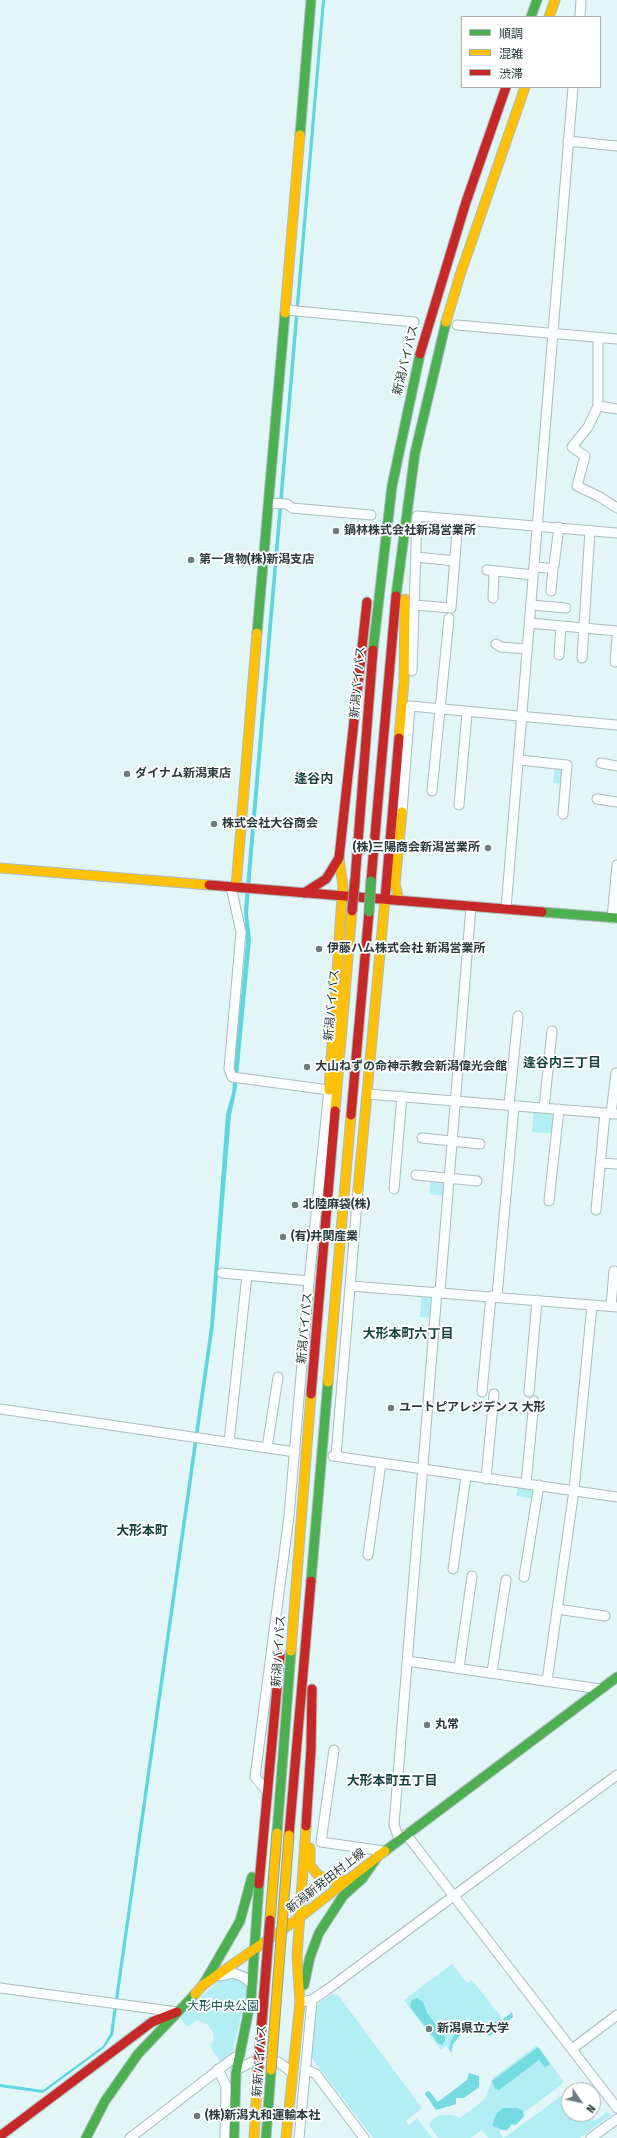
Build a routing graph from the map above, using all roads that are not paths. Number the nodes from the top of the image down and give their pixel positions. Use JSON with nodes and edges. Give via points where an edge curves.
{"nodes":[{"id":1,"x":311,"y":0,"type":"edge"},
{"id":2,"x":537,"y":0,"type":"edge"},
{"id":3,"x":555,"y":0,"type":"edge"},
{"id":4,"x":581,"y":0,"type":"edge"},
{"id":5,"x":531,"y":16,"type":"edge"},
{"id":6,"x":549,"y":16,"type":"edge"},
{"id":7,"x":580,"y":16,"type":"edge"},
{"id":8,"x":506,"y":88,"type":"edge"},
{"id":9,"x":525,"y":88,"type":"edge"},
{"id":10,"x":573,"y":88,"type":"edge"},
{"id":11,"x":568,"y":142,"type":"junction"},
{"id":12,"x":617,"y":146,"type":"edge"},
{"id":13,"x":286,"y":310,"type":"junction"},
{"id":14,"x":414,"y":322,"type":"dead end"},
{"id":15,"x":458,"y":325,"type":"dead end"},
{"id":16,"x":554,"y":334,"type":"junction"},
{"id":17,"x":598,"y":338,"type":"junction"},
{"id":18,"x":617,"y":339,"type":"edge"},
{"id":19,"x":598,"y":406,"type":"junction"},
{"id":20,"x":617,"y":409,"type":"edge"},
{"id":21,"x":392,"y":486,"type":"junction"},
{"id":22,"x":269,"y":503,"type":"junction"},
{"id":23,"x":617,"y":508,"type":"edge"},
{"id":24,"x":407,"y":514,"type":"junction"},
{"id":25,"x":371,"y":515,"type":"dead end"},
{"id":26,"x":458,"y":520,"type":"junction"},
{"id":27,"x":538,"y":525,"type":"junction"},
{"id":28,"x":559,"y":527,"type":"junction"},
{"id":29,"x":590,"y":530,"type":"junction"},
{"id":30,"x":617,"y":533,"type":"edge"},
{"id":31,"x":375,"y":544,"type":"dead end"},
{"id":32,"x":416,"y":557,"type":"junction"},
{"id":33,"x":455,"y":561,"type":"junction"},
{"id":34,"x":554,"y":565,"type":"dead end"},
{"id":35,"x":533,"y":572,"type":"junction"},
{"id":36,"x":369,"y":591,"type":"dead end"},
{"id":37,"x":551,"y":591,"type":"dead end"},
{"id":38,"x":493,"y":598,"type":"dead end"},
{"id":39,"x":416,"y":605,"type":"junction"},
{"id":40,"x":531,"y":605,"type":"junction"},
{"id":41,"x":566,"y":608,"type":"dead end"},
{"id":42,"x":448,"y":618,"type":"dead end"},
{"id":43,"x":529,"y":623,"type":"junction"},
{"id":44,"x":561,"y":626,"type":"junction"},
{"id":45,"x":584,"y":628,"type":"junction"},
{"id":46,"x":617,"y":631,"type":"edge"},
{"id":47,"x":617,"y":638,"type":"edge"},
{"id":48,"x":496,"y":644,"type":"dead end"},
{"id":49,"x":527,"y":649,"type":"junction"},
{"id":50,"x":558,"y":655,"type":"dead end"},
{"id":51,"x":582,"y":658,"type":"dead end"},
{"id":52,"x":615,"y":662,"type":"dead end"},
{"id":53,"x":410,"y":706,"type":"junction"},
{"id":54,"x":440,"y":709,"type":"junction"},
{"id":55,"x":467,"y":712,"type":"junction"},
{"id":56,"x":522,"y":717,"type":"junction"},
{"id":57,"x":617,"y":725,"type":"edge"},
{"id":58,"x":518,"y":760,"type":"junction"},
{"id":59,"x":601,"y":763,"type":"dead end"},
{"id":60,"x":617,"y":766,"type":"edge"},
{"id":61,"x":432,"y":791,"type":"dead end"},
{"id":62,"x":597,"y":799,"type":"dead end"},
{"id":63,"x":617,"y":802,"type":"edge"},
{"id":64,"x":459,"y":805,"type":"dead end"},
{"id":65,"x":402,"y":812,"type":"joint"},
{"id":66,"x":563,"y":814,"type":"dead end"},
{"id":67,"x":339,"y":858,"type":"junction"},
{"id":68,"x":617,"y":865,"type":"edge"},
{"id":69,"x":0,"y":868,"type":"edge"},
{"id":70,"x":234,"y":887,"type":"junction"},
{"id":71,"x":304,"y":893,"type":"junction"},
{"id":72,"x":342,"y":896,"type":"junction"},
{"id":73,"x":385,"y":899,"type":"junction"},
{"id":74,"x":399,"y":900,"type":"junction"},
{"id":75,"x":471,"y":906,"type":"junction"},
{"id":76,"x":506,"y":909,"type":"junction"},
{"id":77,"x":615,"y":918,"type":"edge"},
{"id":78,"x":518,"y":1016,"type":"dead end"},
{"id":79,"x":552,"y":1031,"type":"dead end"},
{"id":80,"x":616,"y":1073,"type":"dead end"},
{"id":81,"x":329,"y":1090,"type":"junction"},
{"id":82,"x":367,"y":1094,"type":"junction"},
{"id":83,"x":402,"y":1096,"type":"junction"},
{"id":84,"x":456,"y":1101,"type":"junction"},
{"id":85,"x":512,"y":1106,"type":"junction"},
{"id":86,"x":544,"y":1108,"type":"junction"},
{"id":87,"x":559,"y":1110,"type":"junction"},
{"id":88,"x":611,"y":1114,"type":"edge"},
{"id":89,"x":422,"y":1138,"type":"dead end"},
{"id":90,"x":453,"y":1141,"type":"junction"},
{"id":91,"x":480,"y":1144,"type":"dead end"},
{"id":92,"x":601,"y":1163,"type":"junction"},
{"id":93,"x":617,"y":1164,"type":"edge"},
{"id":94,"x":416,"y":1175,"type":"dead end"},
{"id":95,"x":449,"y":1178,"type":"junction"},
{"id":96,"x":477,"y":1181,"type":"dead end"},
{"id":97,"x":394,"y":1189,"type":"dead end"},
{"id":98,"x":358,"y":1190,"type":"joint"},
{"id":99,"x":549,"y":1201,"type":"dead end"},
{"id":100,"x":596,"y":1210,"type":"dead end"},
{"id":101,"x":614,"y":1271,"type":"dead end"},
{"id":102,"x":222,"y":1273,"type":"dead end"},
{"id":103,"x":247,"y":1275,"type":"junction"},
{"id":104,"x":309,"y":1281,"type":"junction"},
{"id":105,"x":351,"y":1286,"type":"junction"},
{"id":106,"x":438,"y":1292,"type":"junction"},
{"id":107,"x":494,"y":1296,"type":"junction"},
{"id":108,"x":537,"y":1300,"type":"junction"},
{"id":109,"x":592,"y":1305,"type":"junction"},
{"id":110,"x":614,"y":1306,"type":"edge"},
{"id":111,"x":278,"y":1377,"type":"dead end"},
{"id":112,"x":482,"y":1392,"type":"dead end"},
{"id":113,"x":529,"y":1392,"type":"dead end"},
{"id":114,"x":494,"y":1394,"type":"dead end"},
{"id":115,"x":534,"y":1401,"type":"dead end"},
{"id":116,"x":0,"y":1410,"type":"edge"},
{"id":117,"x":229,"y":1442,"type":"junction"},
{"id":118,"x":267,"y":1448,"type":"junction"},
{"id":119,"x":296,"y":1452,"type":"junction"},
{"id":120,"x":381,"y":1463,"type":"junction"},
{"id":121,"x":423,"y":1469,"type":"junction"},
{"id":122,"x":466,"y":1476,"type":"junction"},
{"id":123,"x":486,"y":1479,"type":"junction"},
{"id":124,"x":526,"y":1484,"type":"junction"},
{"id":125,"x":539,"y":1485,"type":"junction"},
{"id":126,"x":574,"y":1490,"type":"junction"},
{"id":127,"x":617,"y":1497,"type":"edge"},
{"id":128,"x":300,"y":1531,"type":"junction"},
{"id":129,"x":316,"y":1541,"type":"junction"},
{"id":130,"x":368,"y":1555,"type":"dead end"},
{"id":131,"x":453,"y":1569,"type":"dead end"},
{"id":132,"x":472,"y":1576,"type":"dead end"},
{"id":133,"x":524,"y":1577,"type":"dead end"},
{"id":134,"x":506,"y":1580,"type":"dead end"},
{"id":135,"x":557,"y":1609,"type":"junction"},
{"id":136,"x":605,"y":1616,"type":"dead end"},
{"id":137,"x":407,"y":1661,"type":"junction"},
{"id":138,"x":459,"y":1668,"type":"junction"},
{"id":139,"x":492,"y":1672,"type":"junction"},
{"id":140,"x":617,"y":1677,"type":"edge"},
{"id":141,"x":547,"y":1681,"type":"junction"},
{"id":142,"x":600,"y":1689,"type":"junction"},
{"id":143,"x":334,"y":1750,"type":"dead end"},
{"id":144,"x":310,"y":1769,"type":"junction"},
{"id":145,"x":617,"y":1775,"type":"edge"},
{"id":146,"x":266,"y":1790,"type":"junction"},
{"id":147,"x":403,"y":1836,"type":"junction"},
{"id":148,"x":261,"y":1840,"type":"junction"},
{"id":149,"x":381,"y":1853,"type":"junction"},
{"id":150,"x":346,"y":1880,"type":"junction"},
{"id":151,"x":453,"y":1896,"type":"junction"},
{"id":152,"x":298,"y":1918,"type":"junction"},
{"id":153,"x":268,"y":1941,"type":"joint"},
{"id":154,"x":255,"y":1947,"type":"junction"},
{"id":155,"x":214,"y":1978,"type":"junction"},
{"id":156,"x":252,"y":1984,"type":"junction"},
{"id":157,"x":203,"y":1985,"type":"junction"},
{"id":158,"x":0,"y":1988,"type":"edge"},
{"id":159,"x":312,"y":2000,"type":"junction"},
{"id":160,"x":300,"y":2002,"type":"junction"},
{"id":161,"x":177,"y":2012,"type":"junction"},
{"id":162,"x":617,"y":2015,"type":"edge"},
{"id":163,"x":572,"y":2049,"type":"junction"},
{"id":164,"x":239,"y":2059,"type":"junction"},
{"id":165,"x":218,"y":2069,"type":"junction"},
{"id":166,"x":305,"y":2069,"type":"junction"},
{"id":167,"x":236,"y":2070,"type":"junction"},
{"id":168,"x":293,"y":2073,"type":"junction"},
{"id":169,"x":617,"y":2108,"type":"edge"},
{"id":170,"x":617,"y":2119,"type":"edge"},
{"id":171,"x":0,"y":2136,"type":"edge"},
{"id":172,"x":86,"y":2138,"type":"edge"},
{"id":173,"x":130,"y":2138,"type":"edge"},
{"id":174,"x":225,"y":2138,"type":"edge"},
{"id":175,"x":234,"y":2138,"type":"edge"},
{"id":176,"x":254,"y":2138,"type":"edge"},
{"id":177,"x":266,"y":2138,"type":"edge"},
{"id":178,"x":286,"y":2138,"type":"edge"},
{"id":179,"x":299,"y":2138,"type":"edge"},
{"id":180,"x":364,"y":2138,"type":"edge"},
{"id":181,"x":591,"y":2138,"type":"edge"}],
"edges":[{"from":1,"to":13,"type":"main road"},
{"from":2,"to":5,"type":"main road"},
{"from":3,"to":6,"type":"main road"},
{"from":4,"to":7,"type":"street"},
{"from":8,"to":21,"type":"main road","name":"新潟バイパス","via":[[466,202],[422,344]]},
{"from":9,"to":24,"type":"main road","via":[[460,275],[439,346],[415,453]]},
{"from":10,"to":11,"type":"street"},
{"from":11,"to":12,"type":"street"},
{"from":11,"to":16,"type":"street"},
{"from":13,"to":14,"type":"street"},
{"from":13,"to":22,"type":"main road"},
{"from":15,"to":16,"type":"street"},
{"from":16,"to":17,"type":"street"},
{"from":16,"to":27,"type":"street"},
{"from":17,"to":18,"type":"street"},
{"from":17,"to":19,"type":"street"},
{"from":19,"to":20,"type":"street"},
{"from":19,"to":23,"type":"street","via":[[588,427],[572,447],[585,456],[577,486]]},
{"from":21,"to":31,"type":"main road"},
{"from":21,"to":128,"type":"main road","name":"新潟バイパス","bridge":true,"via":[[370,676]]},
{"from":22,"to":25,"type":"street","via":[[287,504],[292,508]]},
{"from":22,"to":70,"type":"main road"},
{"from":24,"to":73,"type":"main road","via":[[404,681]]},
{"from":24,"to":129,"type":"main road","bridge":true,"via":[[394,612]]},
{"from":26,"to":27,"type":"street"},
{"from":26,"to":32,"type":"street","via":[[417,516]]},
{"from":26,"to":33,"type":"street"},
{"from":27,"to":28,"type":"street"},
{"from":27,"to":35,"type":"street"},
{"from":28,"to":29,"type":"street"},
{"from":28,"to":34,"type":"street"},
{"from":29,"to":30,"type":"street"},
{"from":29,"to":45,"type":"street"},
{"from":32,"to":33,"type":"street"},
{"from":32,"to":39,"type":"street"},
{"from":33,"to":39,"type":"street","via":[[451,608]]},
{"from":35,"to":37,"type":"street","via":[[538,567],[553,569]]},
{"from":35,"to":38,"type":"street","via":[[491,570]]},
{"from":35,"to":40,"type":"street"},
{"from":36,"to":67,"type":"main road"},
{"from":39,"to":53,"type":"street"},
{"from":40,"to":41,"type":"street"},
{"from":40,"to":43,"type":"street"},
{"from":42,"to":54,"type":"street"},
{"from":43,"to":44,"type":"street"},
{"from":43,"to":49,"type":"street"},
{"from":44,"to":45,"type":"street"},
{"from":44,"to":50,"type":"street"},
{"from":45,"to":46,"type":"street"},
{"from":45,"to":51,"type":"street"},
{"from":47,"to":52,"type":"street"},
{"from":48,"to":49,"type":"street","via":[[501,647]]},
{"from":49,"to":56,"type":"street"},
{"from":53,"to":54,"type":"street"},
{"from":53,"to":65,"type":"street"},
{"from":54,"to":55,"type":"street"},
{"from":54,"to":61,"type":"street"},
{"from":55,"to":56,"type":"street"},
{"from":55,"to":64,"type":"street"},
{"from":56,"to":57,"type":"street"},
{"from":56,"to":58,"type":"street"},
{"from":58,"to":66,"type":"street","via":[[567,765]]},
{"from":58,"to":76,"type":"street"},
{"from":59,"to":60,"type":"street"},
{"from":62,"to":63,"type":"street"},
{"from":65,"to":74,"type":"main road","via":[[395,884]]},
{"from":67,"to":71,"type":"main road","via":[[326,879]]},
{"from":67,"to":72,"type":"main road","via":[[344,886]]},
{"from":68,"to":77,"type":"street"},
{"from":69,"to":70,"type":"main road"},
{"from":70,"to":71,"type":"main road"},
{"from":70,"to":81,"type":"street","via":[[240,932],[229,1069],[236,1078]]},
{"from":71,"to":72,"type":"main road"},
{"from":72,"to":73,"type":"main road"},
{"from":72,"to":81,"type":"main road"},
{"from":73,"to":74,"type":"main road"},
{"from":73,"to":82,"type":"main road"},
{"from":74,"to":75,"type":"main road"},
{"from":75,"to":76,"type":"main road"},
{"from":75,"to":84,"type":"street"},
{"from":76,"to":77,"type":"main road"},
{"from":78,"to":85,"type":"street"},
{"from":79,"to":86,"type":"street"},
{"from":80,"to":88,"type":"street"},
{"from":81,"to":104,"type":"street"},
{"from":82,"to":83,"type":"street"},
{"from":82,"to":98,"type":"main road"},
{"from":83,"to":84,"type":"street"},
{"from":83,"to":97,"type":"street"},
{"from":84,"to":85,"type":"street"},
{"from":84,"to":90,"type":"street"},
{"from":85,"to":86,"type":"street"},
{"from":85,"to":107,"type":"street"},
{"from":86,"to":87,"type":"street"},
{"from":87,"to":88,"type":"street"},
{"from":87,"to":99,"type":"street"},
{"from":88,"to":92,"type":"street"},
{"from":89,"to":90,"type":"street"},
{"from":90,"to":91,"type":"street"},
{"from":90,"to":95,"type":"street"},
{"from":92,"to":93,"type":"street"},
{"from":92,"to":100,"type":"street"},
{"from":94,"to":95,"type":"street"},
{"from":95,"to":96,"type":"street"},
{"from":95,"to":106,"type":"street"},
{"from":98,"to":105,"type":"street"},
{"from":101,"to":110,"type":"street"},
{"from":102,"to":103,"type":"street"},
{"from":103,"to":104,"type":"street"},
{"from":103,"to":117,"type":"street"},
{"from":104,"to":119,"type":"street"},
{"from":105,"to":106,"type":"street"},
{"from":105,"to":120,"type":"street","via":[[335,1456]]},
{"from":106,"to":107,"type":"street"},
{"from":106,"to":121,"type":"street"},
{"from":107,"to":108,"type":"street"},
{"from":107,"to":112,"type":"street"},
{"from":108,"to":109,"type":"street"},
{"from":108,"to":113,"type":"street"},
{"from":109,"to":110,"type":"street"},
{"from":109,"to":126,"type":"street"},
{"from":111,"to":118,"type":"street"},
{"from":114,"to":123,"type":"street"},
{"from":115,"to":124,"type":"street"},
{"from":116,"to":117,"type":"street"},
{"from":117,"to":118,"type":"street"},
{"from":118,"to":119,"type":"street"},
{"from":119,"to":146,"type":"street","via":[[283,1575],[255,1777]]},
{"from":120,"to":121,"type":"street"},
{"from":120,"to":130,"type":"street"},
{"from":121,"to":122,"type":"street"},
{"from":121,"to":137,"type":"street"},
{"from":122,"to":123,"type":"street"},
{"from":122,"to":131,"type":"street"},
{"from":123,"to":124,"type":"street"},
{"from":124,"to":125,"type":"street"},
{"from":125,"to":126,"type":"street"},
{"from":125,"to":133,"type":"street"},
{"from":126,"to":127,"type":"street"},
{"from":126,"to":135,"type":"street"},
{"from":128,"to":146,"type":"main road","via":[[284,1622]]},
{"from":128,"to":153,"type":"main road","name":"新潟バイパス","bridge":true},
{"from":129,"to":144,"type":"main road"},
{"from":129,"to":177,"type":"main road","name":"新新バイパス","bridge":true,"via":[[289,1835]]},
{"from":132,"to":138,"type":"street"},
{"from":134,"to":139,"type":"street"},
{"from":135,"to":136,"type":"street"},
{"from":135,"to":141,"type":"street"},
{"from":137,"to":138,"type":"street"},
{"from":137,"to":147,"type":"street","via":[[394,1825]]},
{"from":138,"to":139,"type":"street"},
{"from":139,"to":141,"type":"street"},
{"from":140,"to":142,"type":"main road","name":"新潟新発田村上線"},
{"from":141,"to":142,"type":"street"},
{"from":142,"to":147,"type":"main road","name":"新潟新発田村上線"},
{"from":143,"to":149,"type":"street","via":[[321,1842]]},
{"from":144,"to":150,"type":"main road","via":[[310,1865],[318,1875],[331,1881]]},
{"from":144,"to":152,"type":"main road"},
{"from":145,"to":151,"type":"street"},
{"from":146,"to":148,"type":"main road"},
{"from":147,"to":149,"type":"main road","name":"新潟新発田村上線"},
{"from":147,"to":151,"type":"street"},
{"from":148,"to":154,"type":"main road"},
{"from":148,"to":157,"type":"main road","via":[[240,1921]]},
{"from":149,"to":150,"type":"main road","name":"新潟新発田村上線"},
{"from":149,"to":160,"type":"main road","via":[[362,1879],[343,1896],[319,1934],[310,1957]]},
{"from":150,"to":152,"type":"main road","name":"新潟新発田村上線"},
{"from":151,"to":159,"type":"street"},
{"from":151,"to":163,"type":"street"},
{"from":152,"to":154,"type":"main road","name":"新潟新発田村上線"},
{"from":152,"to":160,"type":"main road"},
{"from":153,"to":176,"type":"main road","name":"新新バイパス","bridge":true},
{"from":154,"to":155,"type":"main road","name":"新潟新発田村上線"},
{"from":154,"to":156,"type":"main road"},
{"from":155,"to":156,"type":"street","via":[[233,1973],[244,1977]]},
{"from":155,"to":157,"type":"main road","name":"新潟新発田村上線"},
{"from":156,"to":164,"type":"main road"},
{"from":157,"to":161,"type":"main road","name":"新潟新発田村上線"},
{"from":158,"to":161,"type":"street"},
{"from":159,"to":160,"type":"street"},
{"from":159,"to":166,"type":"street"},
{"from":160,"to":168,"type":"main road"},
{"from":161,"to":171,"type":"main road","via":[[152,2022]]},
{"from":161,"to":172,"type":"main road","name":"新潟新発田村上線","via":[[138,2054],[105,2101]]},
{"from":162,"to":163,"type":"street"},
{"from":163,"to":169,"type":"street"},
{"from":164,"to":165,"type":"street","via":[[235,2057]]},
{"from":164,"to":167,"type":"main road"},
{"from":165,"to":173,"type":"street"},
{"from":165,"to":174,"type":"street","via":[[226,2086]]},
{"from":166,"to":179,"type":"street"},
{"from":166,"to":180,"type":"street","via":[[316,2074]]},
{"from":167,"to":168,"type":"street","via":[[252,2062],[278,2062]]},
{"from":167,"to":175,"type":"main road"},
{"from":168,"to":178,"type":"main road"},
{"from":170,"to":181,"type":"street"}]}
